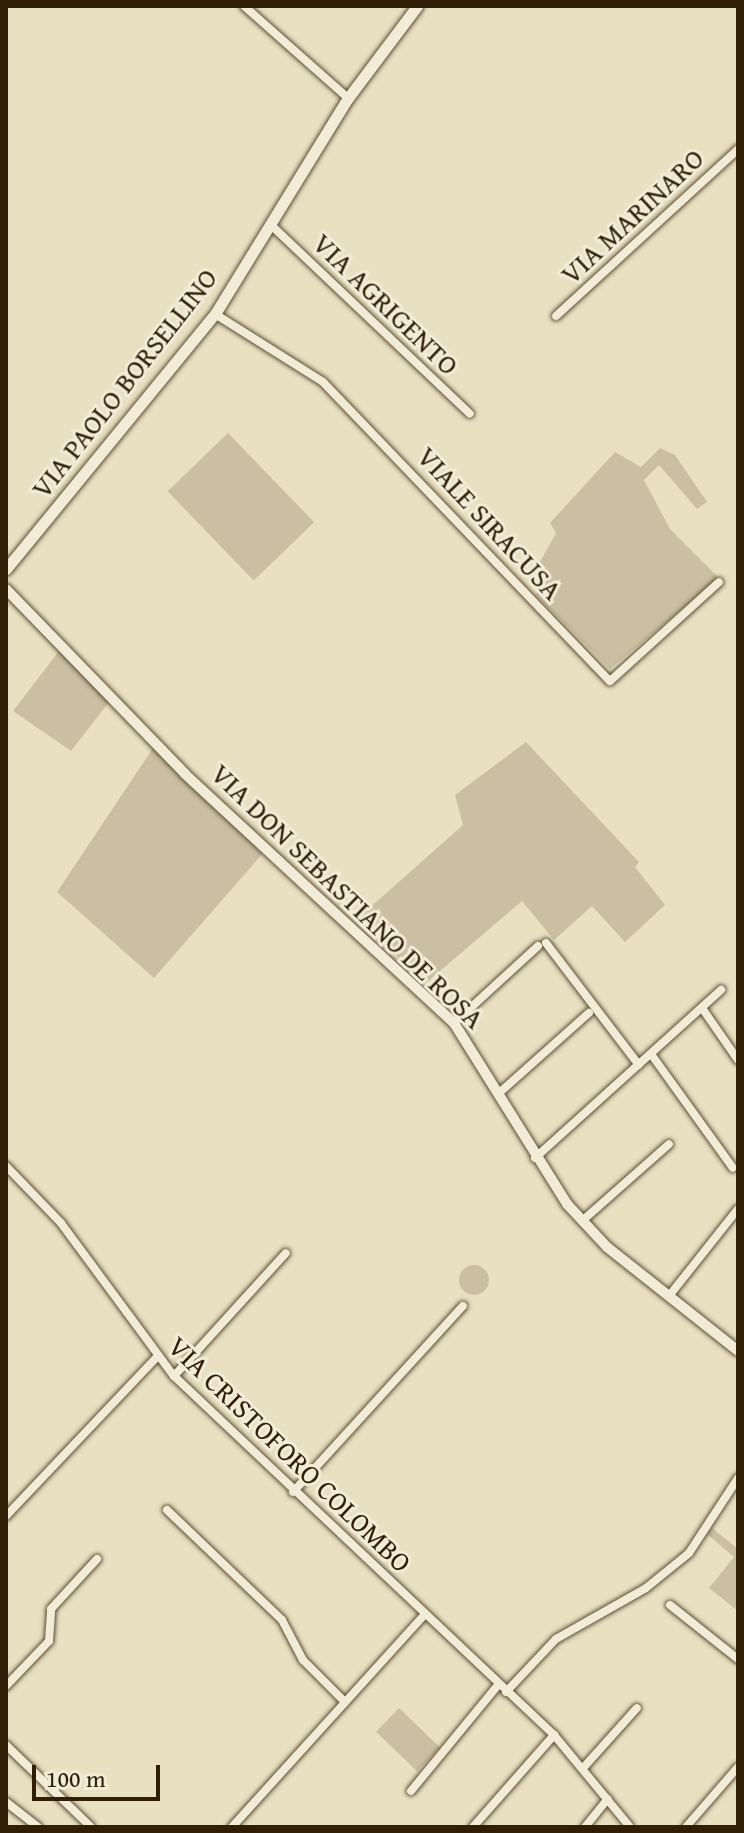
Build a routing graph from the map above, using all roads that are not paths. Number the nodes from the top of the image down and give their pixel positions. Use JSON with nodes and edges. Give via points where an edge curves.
{"nodes":[{"id":1,"x":244,"y":6,"type":"edge"},
{"id":2,"x":417,"y":6,"type":"edge"},
{"id":3,"x":348,"y":98,"type":"junction"},
{"id":4,"x":738,"y":149,"type":"edge"},
{"id":5,"x":271,"y":225,"type":"junction"},
{"id":6,"x":215,"y":314,"type":"junction"},
{"id":7,"x":556,"y":316,"type":"dead end"},
{"id":8,"x":470,"y":414,"type":"dead end"},
{"id":9,"x":6,"y":569,"type":"edge"},
{"id":10,"x":719,"y":582,"type":"dead end"},
{"id":11,"x":6,"y":589,"type":"edge"},
{"id":12,"x":721,"y":990,"type":"dead end"},
{"id":13,"x":702,"y":1008,"type":"junction"},
{"id":14,"x":589,"y":1013,"type":"dead end"},
{"id":15,"x":454,"y":1023,"type":"junction"},
{"id":16,"x":651,"y":1054,"type":"junction"},
{"id":17,"x":738,"y":1060,"type":"edge"},
{"id":18,"x":639,"y":1065,"type":"junction"},
{"id":19,"x":498,"y":1094,"type":"junction"},
{"id":20,"x":669,"y":1144,"type":"dead end"},
{"id":21,"x":535,"y":1158,"type":"junction"},
{"id":22,"x":6,"y":1166,"type":"edge"},
{"id":23,"x":733,"y":1168,"type":"dead end"},
{"id":24,"x":738,"y":1209,"type":"edge"},
{"id":25,"x":582,"y":1221,"type":"junction"},
{"id":26,"x":286,"y":1253,"type":"dead end"},
{"id":27,"x":669,"y":1296,"type":"junction"},
{"id":28,"x":463,"y":1306,"type":"dead end"},
{"id":29,"x":738,"y":1351,"type":"edge"},
{"id":30,"x":157,"y":1357,"type":"junction"},
{"id":31,"x":174,"y":1376,"type":"junction"},
{"id":32,"x":738,"y":1478,"type":"edge"},
{"id":33,"x":293,"y":1492,"type":"junction"},
{"id":34,"x":167,"y":1510,"type":"dead end"},
{"id":35,"x":6,"y":1516,"type":"edge"},
{"id":36,"x":97,"y":1559,"type":"dead end"},
{"id":37,"x":670,"y":1605,"type":"dead end"},
{"id":38,"x":424,"y":1615,"type":"junction"},
{"id":39,"x":738,"y":1659,"type":"edge"},
{"id":40,"x":498,"y":1685,"type":"junction"},
{"id":41,"x":6,"y":1686,"type":"edge"},
{"id":42,"x":506,"y":1692,"type":"junction"},
{"id":43,"x":345,"y":1702,"type":"junction"},
{"id":44,"x":637,"y":1708,"type":"dead end"},
{"id":45,"x":554,"y":1735,"type":"junction"},
{"id":46,"x":6,"y":1745,"type":"edge"},
{"id":47,"x":584,"y":1767,"type":"junction"},
{"id":48,"x":738,"y":1767,"type":"edge"},
{"id":49,"x":411,"y":1791,"type":"dead end"},
{"id":50,"x":608,"y":1799,"type":"junction"},
{"id":51,"x":6,"y":1802,"type":"edge"},
{"id":52,"x":38,"y":1827,"type":"edge"},
{"id":53,"x":91,"y":1827,"type":"edge"},
{"id":54,"x":232,"y":1827,"type":"edge"},
{"id":55,"x":473,"y":1827,"type":"edge"},
{"id":56,"x":585,"y":1827,"type":"edge"},
{"id":57,"x":630,"y":1827,"type":"edge"},
{"id":58,"x":686,"y":1827,"type":"edge"}],
"edges":[{"from":1,"to":3,"type":"street"},
{"from":2,"to":3,"type":"main road","name":"VIA PAOLO BORSELLINO"},
{"from":3,"to":5,"type":"main road","name":"VIA PAOLO BORSELLINO"},
{"from":4,"to":7,"type":"street","name":"VIA MARINARO"},
{"from":5,"to":6,"type":"main road","name":"VIA PAOLO BORSELLINO"},
{"from":5,"to":8,"type":"street","name":"VIA AGRIGENTO"},
{"from":6,"to":9,"type":"main road","name":"VIA PAOLO BORSELLINO"},
{"from":6,"to":10,"type":"street","name":"VIALE SIRACUSA","via":[[323,382],[610,681]]},
{"from":11,"to":15,"type":"street","name":"VIA DON SEBASTIANO DE ROSA","via":[[185,774]]},
{"from":12,"to":13,"type":"street"},
{"from":13,"to":16,"type":"street"},
{"from":13,"to":17,"type":"street"},
{"from":14,"to":19,"type":"street"},
{"from":15,"to":18,"type":"street","via":[[542,944]]},
{"from":15,"to":19,"type":"street","name":"VIA DON SEBASTIANO DE ROSA"},
{"from":16,"to":18,"type":"street"},
{"from":16,"to":23,"type":"street"},
{"from":18,"to":21,"type":"street"},
{"from":19,"to":21,"type":"street","name":"VIA DON SEBASTIANO DE ROSA"},
{"from":20,"to":25,"type":"street"},
{"from":21,"to":25,"type":"street","name":"VIA DON SEBASTIANO DE ROSA"},
{"from":22,"to":30,"type":"street","name":"VIA CRISTOFORO COLOMBO","via":[[61,1223]]},
{"from":24,"to":27,"type":"street"},
{"from":25,"to":27,"type":"street","name":"VIA DON SEBASTIANO DE ROSA"},
{"from":26,"to":31,"type":"street"},
{"from":27,"to":29,"type":"street","name":"VIA DON SEBASTIANO DE ROSA"},
{"from":28,"to":33,"type":"street"},
{"from":30,"to":31,"type":"street","name":"VIA CRISTOFORO COLOMBO"},
{"from":30,"to":35,"type":"street"},
{"from":31,"to":33,"type":"street","name":"VIA CRISTOFORO COLOMBO"},
{"from":32,"to":42,"type":"street","via":[[689,1553],[646,1588],[556,1639]]},
{"from":33,"to":38,"type":"street","name":"VIA CRISTOFORO COLOMBO"},
{"from":34,"to":43,"type":"street","via":[[282,1620],[303,1660]]},
{"from":36,"to":41,"type":"street","via":[[51,1609],[49,1641]]},
{"from":37,"to":39,"type":"street"},
{"from":38,"to":40,"type":"street","name":"VIA CRISTOFORO COLOMBO"},
{"from":38,"to":43,"type":"street"},
{"from":40,"to":42,"type":"street","name":"VIA CRISTOFORO COLOMBO"},
{"from":40,"to":49,"type":"street"},
{"from":42,"to":45,"type":"street","name":"VIA CRISTOFORO COLOMBO"},
{"from":43,"to":54,"type":"street"},
{"from":44,"to":47,"type":"street"},
{"from":45,"to":47,"type":"street","name":"VIA CRISTOFORO COLOMBO"},
{"from":45,"to":55,"type":"street"},
{"from":46,"to":53,"type":"street"},
{"from":47,"to":50,"type":"street","name":"VIA CRISTOFORO COLOMBO"},
{"from":48,"to":58,"type":"street"},
{"from":50,"to":56,"type":"street"},
{"from":50,"to":57,"type":"street","name":"VIA CRISTOFORO COLOMBO"},
{"from":51,"to":52,"type":"street"}]}
